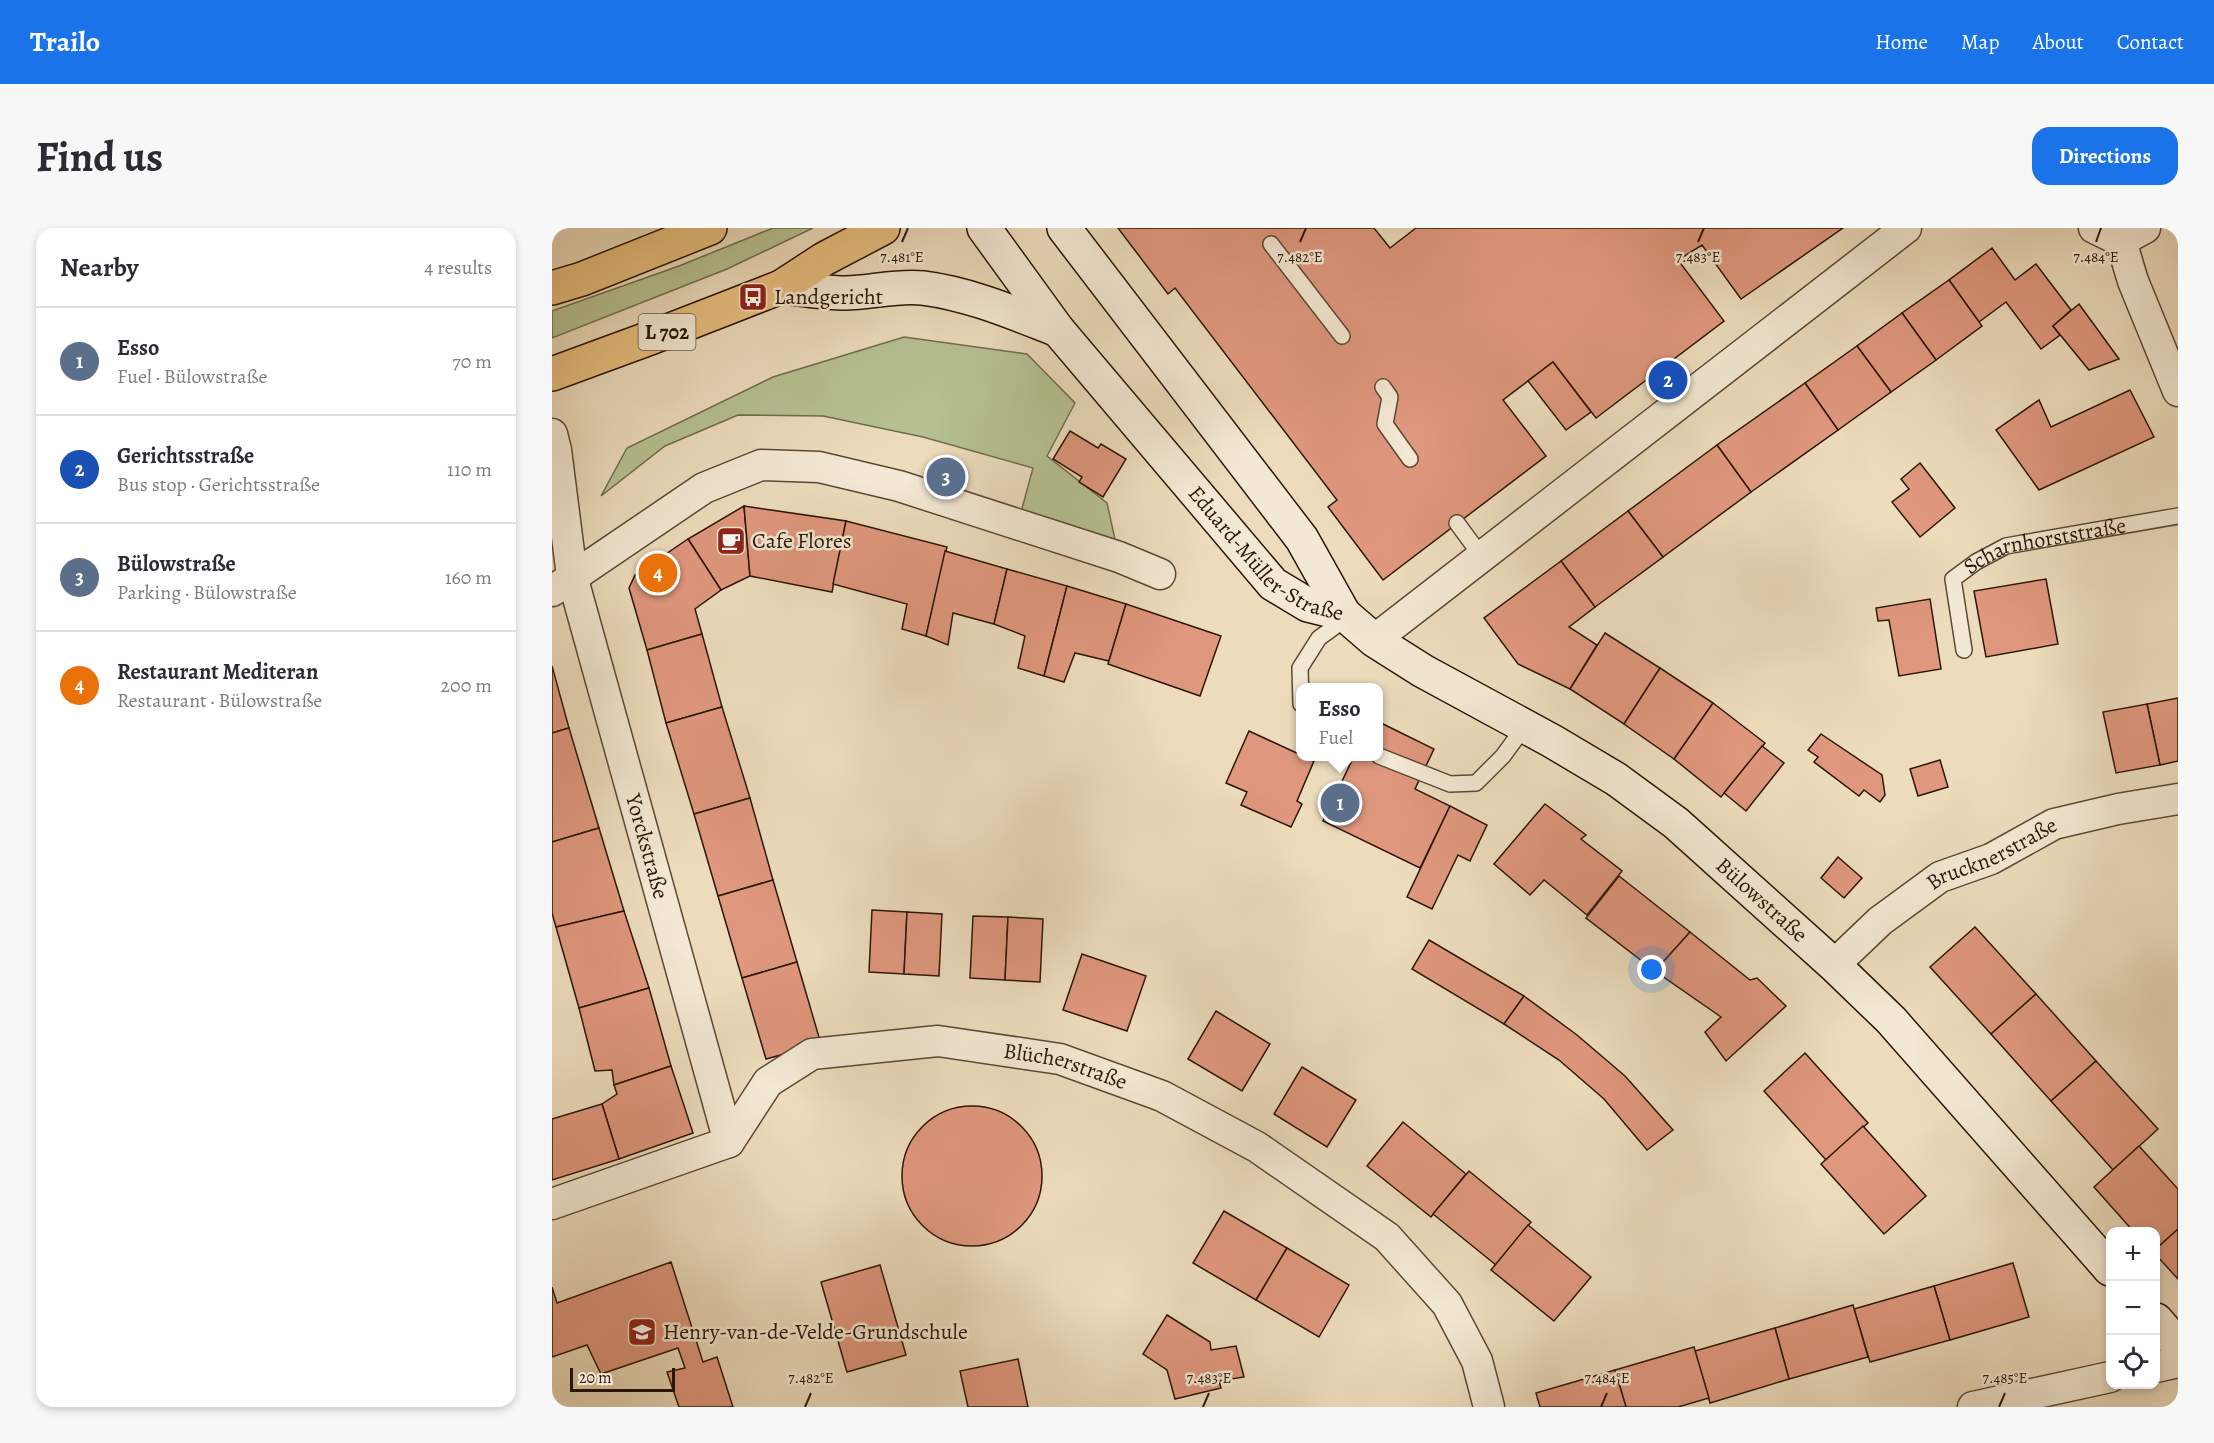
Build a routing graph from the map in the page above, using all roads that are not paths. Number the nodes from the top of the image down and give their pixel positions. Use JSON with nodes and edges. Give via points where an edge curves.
{"nodes":[{"id":1,"x":710,"y":228,"type":"edge"},
{"id":2,"x":883,"y":228,"type":"edge"},
{"id":3,"x":984,"y":228,"type":"edge"},
{"id":4,"x":1064,"y":228,"type":"edge"},
{"id":5,"x":1906,"y":228,"type":"edge"},
{"id":6,"x":2094,"y":228,"type":"edge"},
{"id":7,"x":2133,"y":234,"type":"edge"},
{"id":8,"x":1270,"y":244,"type":"dead end"},
{"id":9,"x":781,"y":286,"type":"junction"},
{"id":10,"x":552,"y":288,"type":"edge"},
{"id":11,"x":1058,"y":330,"type":"junction"},
{"id":12,"x":1342,"y":336,"type":"dead end"},
{"id":13,"x":552,"y":374,"type":"edge"},
{"id":14,"x":1383,"y":387,"type":"dead end"},
{"id":15,"x":2178,"y":391,"type":"edge"},
{"id":16,"x":552,"y":435,"type":"edge"},
{"id":17,"x":1410,"y":459,"type":"dead end"},
{"id":18,"x":2178,"y":516,"type":"edge"},
{"id":19,"x":1457,"y":523,"type":"dead end"},
{"id":20,"x":1482,"y":557,"type":"junction"},
{"id":21,"x":561,"y":562,"type":"edge"},
{"id":22,"x":1160,"y":574,"type":"dead end"},
{"id":23,"x":1346,"y":615,"type":"junction"},
{"id":24,"x":1374,"y":640,"type":"junction"},
{"id":25,"x":1964,"y":650,"type":"dead end"},
{"id":26,"x":1300,"y":683,"type":"edge"},
{"id":27,"x":1525,"y":726,"type":"junction"},
{"id":28,"x":1383,"y":758,"type":"edge"},
{"id":29,"x":2178,"y":799,"type":"edge"},
{"id":30,"x":1834,"y":965,"type":"junction"},
{"id":31,"x":729,"y":1142,"type":"junction"},
{"id":32,"x":552,"y":1204,"type":"edge"},
{"id":33,"x":2106,"y":1264,"type":"edge"},
{"id":34,"x":2160,"y":1325,"type":"edge"},
{"id":35,"x":2178,"y":1345,"type":"edge"},
{"id":36,"x":2178,"y":1362,"type":"edge"},
{"id":37,"x":2160,"y":1366,"type":"edge"},
{"id":38,"x":2106,"y":1378,"type":"edge"},
{"id":39,"x":1489,"y":1407,"type":"edge"},
{"id":40,"x":1973,"y":1407,"type":"edge"}],
"edges":[{"from":1,"to":10,"type":"main road"},
{"from":2,"to":9,"type":"main road","number":"L 702"},
{"from":3,"to":11,"type":"main road","name":"Eduard-Müller-Straße"},
{"from":4,"to":23,"type":"main road","name":"Eduard-Müller-Straße","via":[[1302,539]]},
{"from":5,"to":20,"type":"street"},
{"from":6,"to":7,"type":"street"},
{"from":7,"to":15,"type":"street","via":[[2133,281]]},
{"from":8,"to":12,"type":"lane"},
{"from":9,"to":11,"type":"main road","number":"L 702","via":[[845,293],[920,287],[995,306]]},
{"from":9,"to":13,"type":"main road","number":"L 702"},
{"from":11,"to":23,"type":"main road","name":"Eduard-Müller-Straße","via":[[1273,584],[1308,605]]},
{"from":14,"to":17,"type":"lane","via":[[1390,397],[1385,424]]},
{"from":16,"to":21,"type":"street","name":"Yorckstraße"},
{"from":18,"to":25,"type":"lane","name":"Scharnhorststraße","via":[[2006,546],[1976,562],[1953,579]]},
{"from":19,"to":20,"type":"lane"},
{"from":20,"to":24,"type":"street"},
{"from":21,"to":22,"type":"street","via":[[630,539],[704,488],[761,465],[819,467],[899,486],[1119,557]]},
{"from":21,"to":31,"type":"street","name":"Yorckstraße"},
{"from":23,"to":24,"type":"main road","name":"Bülowstraße"},
{"from":23,"to":26,"type":"lane","via":[[1319,638],[1300,668]]},
{"from":24,"to":27,"type":"main road","name":"Bülowstraße"},
{"from":27,"to":28,"type":"lane","via":[[1476,783],[1450,784]]},
{"from":27,"to":30,"type":"main road","name":"Bülowstraße","via":[[1616,779],[1676,823]]},
{"from":29,"to":30,"type":"street","name":"Brucknerstraße","via":[[2054,824],[1991,859],[1940,878],[1880,921]]},
{"from":30,"to":33,"type":"main road","name":"Bülowstraße","via":[[1891,1020]]},
{"from":31,"to":32,"type":"street"},
{"from":31,"to":39,"type":"street","name":"Blücherstraße","via":[[768,1082],[812,1054],[938,1041],[1060,1059],[1162,1096],[1257,1148],[1387,1238],[1447,1304],[1477,1361]]},
{"from":34,"to":35,"type":"main road"},
{"from":36,"to":37,"type":"street"},
{"from":38,"to":40,"type":"street"}]}
